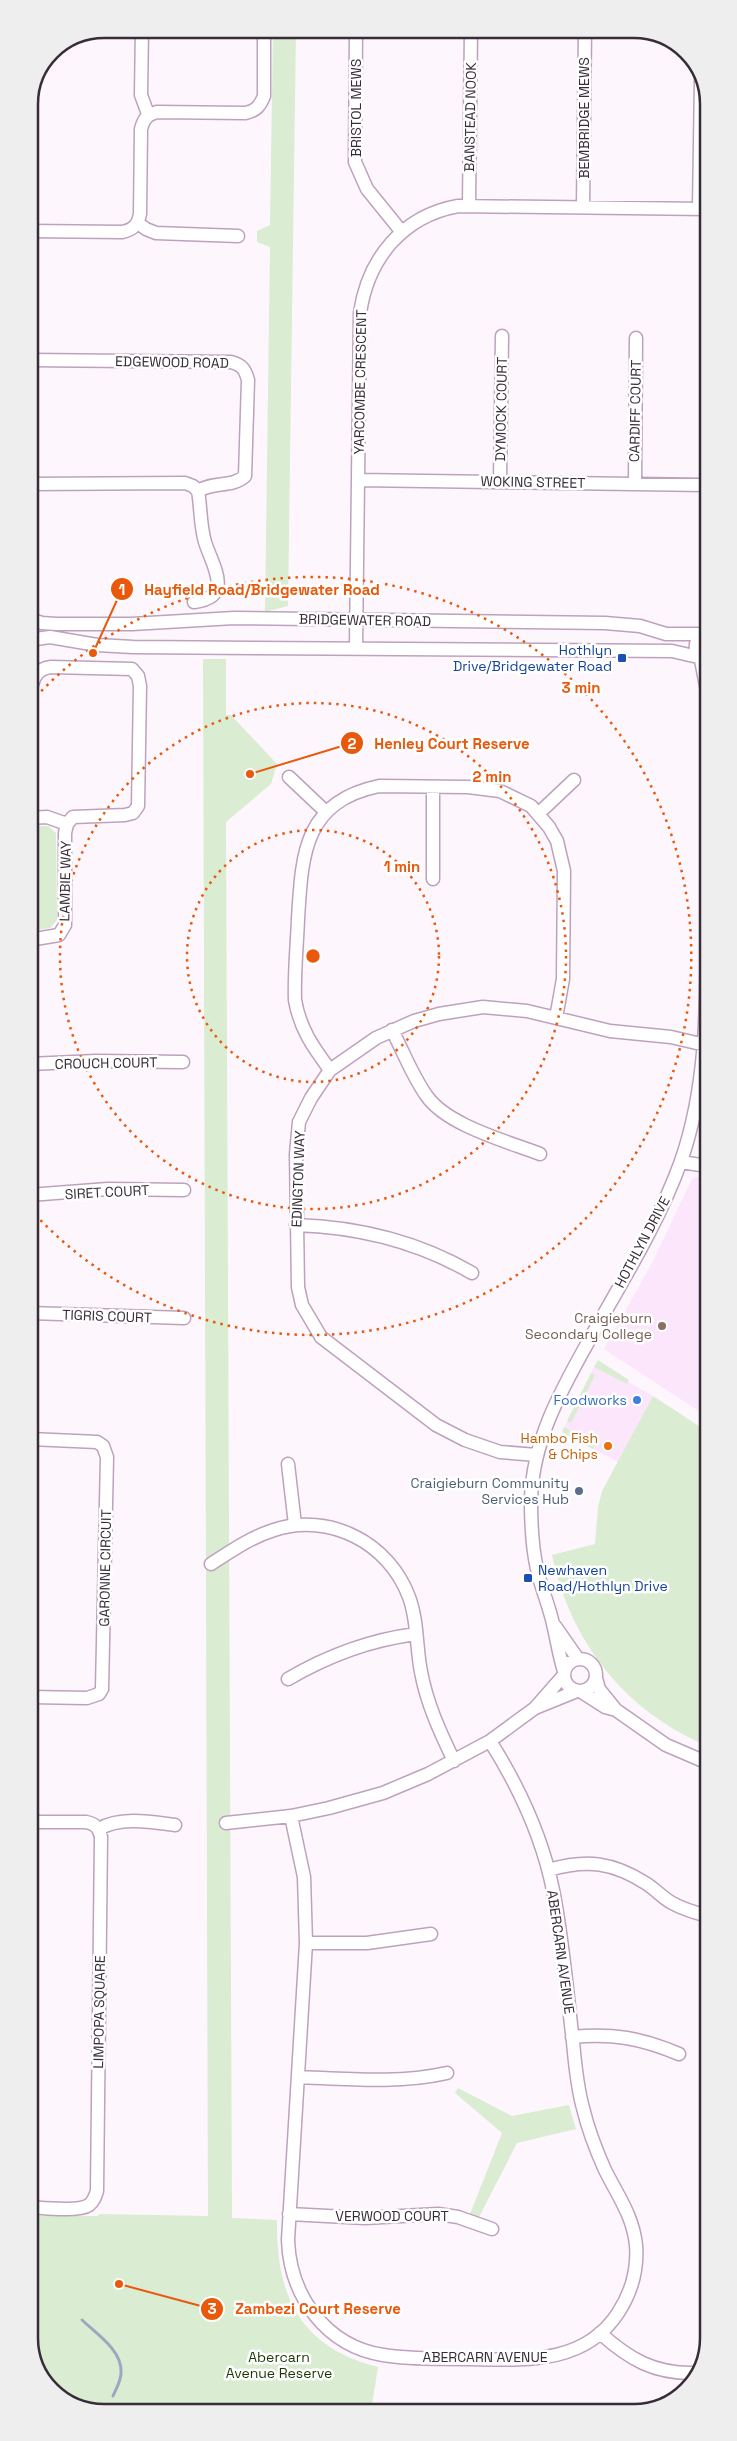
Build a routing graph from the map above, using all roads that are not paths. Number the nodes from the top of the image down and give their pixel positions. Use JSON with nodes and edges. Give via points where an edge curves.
{"nodes":[{"id":1,"x":142,"y":38,"type":"edge"},
{"id":2,"x":264,"y":38,"type":"edge"},
{"id":3,"x":356,"y":38,"type":"edge"},
{"id":4,"x":471,"y":38,"type":"edge"},
{"id":5,"x":584,"y":38,"type":"edge"},
{"id":6,"x":148,"y":114,"type":"junction"},
{"id":7,"x":469,"y":205,"type":"junction"},
{"id":8,"x":583,"y":207,"type":"junction"},
{"id":9,"x":700,"y":209,"type":"edge"},
{"id":10,"x":138,"y":223,"type":"junction"},
{"id":11,"x":38,"y":230,"type":"edge"},
{"id":12,"x":402,"y":231,"type":"junction"},
{"id":13,"x":238,"y":236,"type":"dead end"},
{"id":14,"x":502,"y":336,"type":"dead end"},
{"id":15,"x":636,"y":338,"type":"dead end"},
{"id":16,"x":38,"y":360,"type":"edge"},
{"id":17,"x":358,"y":480,"type":"junction"},
{"id":18,"x":500,"y":482,"type":"junction"},
{"id":19,"x":38,"y":484,"type":"edge"},
{"id":20,"x":634,"y":484,"type":"junction"},
{"id":21,"x":700,"y":485,"type":"edge"},
{"id":22,"x":198,"y":492,"type":"junction"},
{"id":23,"x":194,"y":602,"type":"dead end"},
{"id":24,"x":356,"y":620,"type":"junction"},
{"id":25,"x":38,"y":621,"type":"edge"},
{"id":26,"x":700,"y":633,"type":"edge"},
{"id":27,"x":38,"y":639,"type":"edge"},
{"id":28,"x":700,"y":640,"type":"edge"},
{"id":29,"x":356,"y":647,"type":"junction"},
{"id":30,"x":700,"y":657,"type":"edge"},
{"id":31,"x":700,"y":659,"type":"edge"},
{"id":32,"x":38,"y":672,"type":"edge"},
{"id":33,"x":288,"y":777,"type":"dead end"},
{"id":34,"x":574,"y":780,"type":"dead end"},
{"id":35,"x":433,"y":787,"type":"junction"},
{"id":36,"x":326,"y":812,"type":"junction"},
{"id":37,"x":539,"y":814,"type":"junction"},
{"id":38,"x":38,"y":818,"type":"edge"},
{"id":39,"x":67,"y":824,"type":"junction"},
{"id":40,"x":433,"y":879,"type":"dead end"},
{"id":41,"x":38,"y":938,"type":"edge"},
{"id":42,"x":556,"y":1018,"type":"junction"},
{"id":43,"x":392,"y":1030,"type":"junction"},
{"id":44,"x":700,"y":1038,"type":"edge"},
{"id":45,"x":183,"y":1062,"type":"dead end"},
{"id":46,"x":38,"y":1064,"type":"edge"},
{"id":47,"x":330,"y":1070,"type":"junction"},
{"id":48,"x":700,"y":1082,"type":"edge"},
{"id":49,"x":540,"y":1154,"type":"dead end"},
{"id":50,"x":683,"y":1156,"type":"junction"},
{"id":51,"x":700,"y":1160,"type":"edge"},
{"id":52,"x":700,"y":1163,"type":"edge"},
{"id":53,"x":184,"y":1190,"type":"dead end"},
{"id":54,"x":38,"y":1194,"type":"edge"},
{"id":55,"x":296,"y":1225,"type":"junction"},
{"id":56,"x":472,"y":1272,"type":"dead end"},
{"id":57,"x":38,"y":1313,"type":"edge"},
{"id":58,"x":184,"y":1318,"type":"dead end"},
{"id":59,"x":38,"y":1439,"type":"edge"},
{"id":60,"x":536,"y":1461,"type":"junction"},
{"id":61,"x":288,"y":1464,"type":"dead end"},
{"id":62,"x":295,"y":1525,"type":"junction"},
{"id":63,"x":211,"y":1564,"type":"dead end"},
{"id":64,"x":553,"y":1623,"type":"junction"},
{"id":65,"x":416,"y":1634,"type":"junction"},
{"id":66,"x":578,"y":1659,"type":"junction"},
{"id":67,"x":564,"y":1673,"type":"junction"},
{"id":68,"x":596,"y":1678,"type":"junction"},
{"id":69,"x":288,"y":1679,"type":"dead end"},
{"id":70,"x":579,"y":1691,"type":"junction"},
{"id":71,"x":38,"y":1697,"type":"edge"},
{"id":72,"x":535,"y":1708,"type":"junction"},
{"id":73,"x":616,"y":1710,"type":"junction"},
{"id":74,"x":490,"y":1741,"type":"junction"},
{"id":75,"x":700,"y":1760,"type":"edge"},
{"id":76,"x":454,"y":1761,"type":"junction"},
{"id":77,"x":292,"y":1816,"type":"junction"},
{"id":78,"x":38,"y":1822,"type":"edge"},
{"id":79,"x":226,"y":1823,"type":"dead end"},
{"id":80,"x":176,"y":1825,"type":"dead end"},
{"id":81,"x":99,"y":1829,"type":"junction"},
{"id":82,"x":548,"y":1870,"type":"junction"},
{"id":83,"x":700,"y":1913,"type":"edge"},
{"id":84,"x":431,"y":1934,"type":"dead end"},
{"id":85,"x":306,"y":1944,"type":"junction"},
{"id":86,"x":572,"y":2037,"type":"junction"},
{"id":87,"x":679,"y":2054,"type":"dead end"},
{"id":88,"x":447,"y":2073,"type":"dead end"},
{"id":89,"x":298,"y":2077,"type":"junction"},
{"id":90,"x":38,"y":2208,"type":"edge"},
{"id":91,"x":290,"y":2214,"type":"junction"},
{"id":92,"x":492,"y":2230,"type":"dead end"},
{"id":93,"x":600,"y":2333,"type":"junction"},
{"id":94,"x":689,"y":2373,"type":"edge"}],
"edges":[{"from":1,"to":6,"type":"street","via":[[141,95]]},
{"from":2,"to":6,"type":"street","via":[[264,96],[253,111]]},
{"from":3,"to":12,"type":"street","name":"BRISTOL MEWS","via":[[355,162],[367,189]]},
{"from":4,"to":7,"type":"street","name":"BANSTEAD NOOK"},
{"from":5,"to":8,"type":"street","name":"BEMBRIDGE MEWS"},
{"from":6,"to":10,"type":"street","via":[[141,129]]},
{"from":7,"to":8,"type":"street","name":"YARCOMBE CRESCENT"},
{"from":7,"to":12,"type":"street","name":"YARCOMBE CRESCENT","via":[[436,211]]},
{"from":8,"to":9,"type":"street","name":"YARCOMBE CRESCENT"},
{"from":10,"to":11,"type":"street","via":[[131,230],[122,232]]},
{"from":10,"to":13,"type":"street","via":[[156,232]]},
{"from":12,"to":17,"type":"street","name":"YARCOMBE CRESCENT","via":[[374,265],[362,302]]},
{"from":14,"to":18,"type":"street","name":"DYMOCK COURT"},
{"from":15,"to":20,"type":"street","name":"CARDIFF COURT"},
{"from":16,"to":22,"type":"street","name":"EDGEWOOD ROAD","via":[[231,362],[240,365],[248,380],[245,476],[238,483],[207,486]]},
{"from":17,"to":18,"type":"street","name":"WOKING STREET"},
{"from":17,"to":24,"type":"street","name":"YARCOMBE CRESCENT"},
{"from":18,"to":20,"type":"street","name":"WOKING STREET"},
{"from":19,"to":22,"type":"street","via":[[185,484]]},
{"from":20,"to":21,"type":"street","name":"WOKING STREET"},
{"from":22,"to":23,"type":"street","via":[[205,542],[222,590],[203,601]]},
{"from":24,"to":25,"type":"street","name":"BRIDGEWATER ROAD","via":[[234,618],[132,624]]},
{"from":24,"to":26,"type":"street","name":"BRIDGEWATER ROAD","via":[[622,624],[666,634]]},
{"from":24,"to":29,"type":"street","name":"YARCOMBE CRESCENT"},
{"from":27,"to":29,"type":"street","name":"BRIDGEWATER ROAD","via":[[133,647]]},
{"from":28,"to":30,"type":"street","via":[[695,648]]},
{"from":29,"to":31,"type":"street","name":"BRIDGEWATER ROAD","via":[[672,652]]},
{"from":32,"to":39,"type":"street","via":[[43,668],[122,667],[132,669],[140,686],[138,806],[125,815],[74,817]]},
{"from":33,"to":36,"type":"street"},
{"from":34,"to":37,"type":"street"},
{"from":35,"to":36,"type":"street","via":[[379,786],[365,789]]},
{"from":35,"to":37,"type":"street","via":[[500,791],[521,800]]},
{"from":35,"to":40,"type":"street"},
{"from":36,"to":47,"type":"street","via":[[314,828],[302,862],[294,984],[303,1029]]},
{"from":37,"to":42,"type":"street","via":[[557,841],[564,872],[563,978]]},
{"from":38,"to":39,"type":"street"},
{"from":39,"to":41,"type":"street","name":"LAMBIE WAY","via":[[65,925],[59,935]]},
{"from":42,"to":43,"type":"street","name":"EDINGTON WAY","via":[[527,1011],[482,1007],[439,1014]]},
{"from":42,"to":44,"type":"street","name":"EDINGTON WAY","via":[[610,1030]]},
{"from":43,"to":47,"type":"street","name":"EDINGTON WAY"},
{"from":43,"to":49,"type":"street","via":[[426,1096],[439,1109],[470,1126]]},
{"from":45,"to":46,"type":"street","name":"CROUCH COURT"},
{"from":47,"to":55,"type":"street","name":"EDINGTON WAY","via":[[299,1122]]},
{"from":48,"to":50,"type":"street","name":"HOTHLYN DRIVE"},
{"from":50,"to":51,"type":"street"},
{"from":50,"to":52,"type":"street"},
{"from":50,"to":60,"type":"street","name":"HOTHLYN DRIVE","via":[[648,1234],[553,1407]]},
{"from":53,"to":54,"type":"street","name":"SIRET COURT","via":[[115,1189]]},
{"from":55,"to":56,"type":"street","via":[[346,1228],[389,1237]]},
{"from":55,"to":60,"type":"street","name":"EDINGTON WAY","via":[[298,1287],[302,1305],[321,1337],[436,1424],[465,1440]]},
{"from":57,"to":58,"type":"street","name":"TIGRIS COURT"},
{"from":59,"to":71,"type":"street","name":"GARONNE CIRCUIT","via":[[97,1442],[107,1457],[102,1689],[99,1694],[87,1698]]},
{"from":60,"to":64,"type":"street","name":"HOTHLYN DRIVE","via":[[531,1499],[533,1548]]},
{"from":61,"to":62,"type":"street"},
{"from":62,"to":63,"type":"street","via":[[258,1536]]},
{"from":62,"to":65,"type":"street","via":[[316,1525],[346,1532],[382,1555],[406,1589]]},
{"from":64,"to":66,"type":"street","name":"HOTHLYN DRIVE"},
{"from":64,"to":67,"type":"street","name":"HOTHLYN DRIVE"},
{"from":65,"to":69,"type":"street","via":[[389,1637],[350,1648]]},
{"from":65,"to":76,"type":"street","via":[[425,1690]]},
{"from":66,"to":67,"type":"street","via":[[569,1663]]},
{"from":66,"to":68,"type":"street","via":[[590,1662],[596,1669]]},
{"from":67,"to":70,"type":"street","via":[[567,1684]]},
{"from":67,"to":72,"type":"street"},
{"from":68,"to":70,"type":"street","via":[[592,1686]]},
{"from":68,"to":73,"type":"street","via":[[599,1689]]},
{"from":70,"to":72,"type":"street"},
{"from":70,"to":73,"type":"street"},
{"from":72,"to":74,"type":"street"},
{"from":73,"to":75,"type":"street","via":[[666,1746]]},
{"from":74,"to":76,"type":"street"},
{"from":74,"to":82,"type":"street","name":"ABERCARN AVENUE","via":[[523,1800]]},
{"from":76,"to":77,"type":"street","via":[[383,1793]]},
{"from":77,"to":79,"type":"street"},
{"from":77,"to":85,"type":"street","name":"ABERCARN AVENUE","via":[[304,1877]]},
{"from":78,"to":81,"type":"street","via":[[86,1822]]},
{"from":80,"to":81,"type":"street","via":[[118,1822]]},
{"from":81,"to":90,"type":"street","name":"LIMPOPA SQUARE","via":[[97,2191],[88,2206]]},
{"from":82,"to":83,"type":"street","via":[[603,1863],[648,1885],[671,1903]]},
{"from":82,"to":86,"type":"street","name":"ABERCARN AVENUE","via":[[556,1906]]},
{"from":84,"to":85,"type":"street","via":[[367,1942]]},
{"from":85,"to":89,"type":"street","name":"ABERCARN AVENUE"},
{"from":86,"to":87,"type":"street","via":[[616,2035],[646,2041]]},
{"from":86,"to":93,"type":"street","name":"ABERCARN AVENUE","via":[[586,2120],[599,2157],[628,2212],[636,2250],[629,2292],[617,2315]]},
{"from":88,"to":89,"type":"street","via":[[392,2080]]},
{"from":89,"to":91,"type":"street","name":"ABERCARN AVENUE"},
{"from":91,"to":92,"type":"street","name":"VERWOOD COURT","via":[[365,2218],[438,2214],[458,2217]]},
{"from":91,"to":93,"type":"street","name":"ABERCARN AVENUE","via":[[288,2253],[297,2287],[310,2310],[325,2327],[349,2344],[393,2357],[538,2360],[574,2350]]},
{"from":93,"to":94,"type":"street","via":[[637,2362],[660,2370]]}]}
